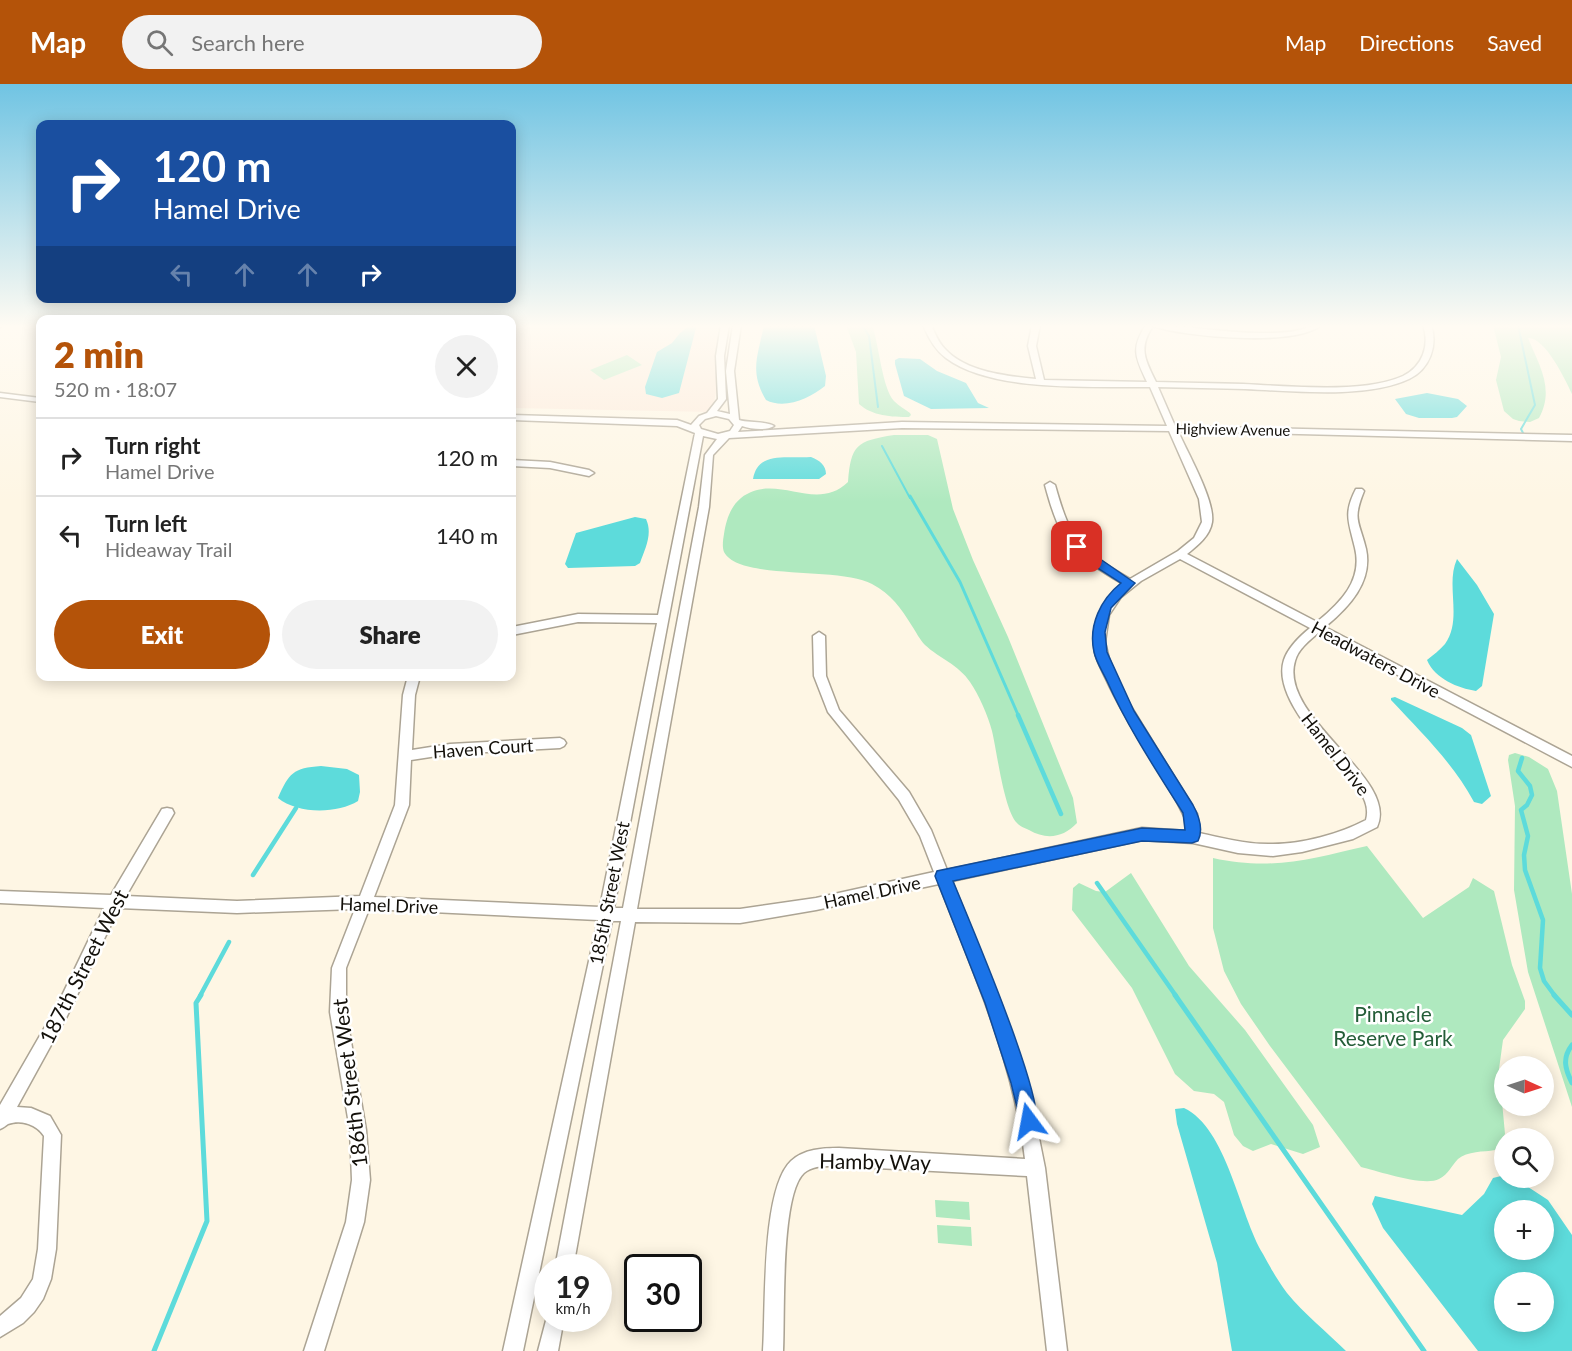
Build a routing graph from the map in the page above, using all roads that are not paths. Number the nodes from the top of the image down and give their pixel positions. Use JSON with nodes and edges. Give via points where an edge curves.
{"nodes":[{"id":1,"x":721,"y":384,"type":"edge"},
{"id":2,"x":732,"y":384,"type":"edge"},
{"id":3,"x":1119,"y":384,"type":"edge"},
{"id":4,"x":1376,"y":384,"type":"edge"},
{"id":5,"x":1151,"y":385,"type":"junction"},
{"id":6,"x":0,"y":395,"type":"edge"},
{"id":7,"x":36,"y":400,"type":"edge"},
{"id":8,"x":516,"y":415,"type":"edge"},
{"id":9,"x":516,"y":415,"type":"edge"},
{"id":10,"x":708,"y":415,"type":"junction"},
{"id":11,"x":736,"y":420,"type":"junction"},
{"id":12,"x":894,"y":426,"type":"junction"},
{"id":13,"x":1172,"y":428,"type":"junction"},
{"id":14,"x":698,"y":432,"type":"junction"},
{"id":15,"x":726,"y":436,"type":"junction"},
{"id":16,"x":1572,"y":438,"type":"edge"},
{"id":17,"x":516,"y":463,"type":"edge"},
{"id":18,"x":590,"y":473,"type":"dead end"},
{"id":19,"x":1050,"y":485,"type":"dead end"},
{"id":20,"x":1359,"y":491,"type":"dead end"},
{"id":21,"x":1180,"y":555,"type":"junction"},
{"id":22,"x":1129,"y":583,"type":"junction"},
{"id":23,"x":662,"y":619,"type":"junction"},
{"id":24,"x":1317,"y":628,"type":"junction"},
{"id":25,"x":516,"y":630,"type":"edge"},
{"id":26,"x":819,"y":636,"type":"dead end"},
{"id":27,"x":413,"y":681,"type":"edge"},
{"id":28,"x":560,"y":743,"type":"dead end"},
{"id":29,"x":406,"y":756,"type":"junction"},
{"id":30,"x":1572,"y":762,"type":"edge"},
{"id":31,"x":168,"y":813,"type":"dead end"},
{"id":32,"x":1192,"y":837,"type":"junction"},
{"id":33,"x":943,"y":876,"type":"junction"},
{"id":34,"x":0,"y":897,"type":"edge"},
{"id":35,"x":115,"y":901,"type":"junction"},
{"id":36,"x":364,"y":903,"type":"junction"},
{"id":37,"x":606,"y":914,"type":"junction"},
{"id":38,"x":629,"y":915,"type":"junction"},
{"id":39,"x":1,"y":1118,"type":"edge"},
{"id":40,"x":1036,"y":1168,"type":"junction"},
{"id":41,"x":567,"y":1254,"type":"edge"},
{"id":42,"x":0,"y":1327,"type":"edge"},
{"id":43,"x":552,"y":1332,"type":"edge"},
{"id":44,"x":314,"y":1351,"type":"edge"},
{"id":45,"x":513,"y":1351,"type":"edge"},
{"id":46,"x":548,"y":1351,"type":"edge"},
{"id":47,"x":773,"y":1351,"type":"edge"},
{"id":48,"x":1057,"y":1351,"type":"edge"}],
"edges":[{"from":1,"to":10,"type":"street","via":[[722,399]]},
{"from":2,"to":11,"type":"street"},
{"from":3,"to":5,"type":"street"},
{"from":4,"to":5,"type":"street","via":[[1329,388]]},
{"from":5,"to":13,"type":"street"},
{"from":6,"to":7,"type":"street"},
{"from":8,"to":10,"type":"street","name":"Highview Avenue"},
{"from":9,"to":14,"type":"street","name":"Highview Avenue","via":[[667,422],[684,424]]},
{"from":10,"to":11,"type":"street","name":"Highview Avenue","via":[[724,414]]},
{"from":10,"to":14,"type":"street","via":[[696,423]]},
{"from":11,"to":12,"type":"street","name":"Highview Avenue","via":[[758,426]]},
{"from":11,"to":15,"type":"street","via":[[736,430]]},
{"from":12,"to":13,"type":"street","name":"Highview Avenue"},
{"from":12,"to":15,"type":"street","name":"Highview Avenue"},
{"from":13,"to":16,"type":"street","name":"Highview Avenue"},
{"from":13,"to":21,"type":"street","via":[[1209,512],[1202,537]]},
{"from":14,"to":15,"type":"street","name":"Highview Avenue","via":[[710,437]]},
{"from":14,"to":23,"type":"street","name":"185th Street West"},
{"from":15,"to":38,"type":"street","name":"185th Street West","via":[[710,454],[704,507]]},
{"from":17,"to":18,"type":"street"},
{"from":19,"to":22,"type":"street","via":[[1071,540]]},
{"from":20,"to":24,"type":"street","name":"Hamel Drive","via":[[1352,512],[1362,553],[1360,579],[1347,600]]},
{"from":21,"to":22,"type":"street"},
{"from":21,"to":24,"type":"street","name":"Headwaters Drive"},
{"from":22,"to":32,"type":"street","via":[[1106,607],[1099,632],[1101,652],[1128,713],[1188,809]]},
{"from":23,"to":25,"type":"street","via":[[578,618]]},
{"from":23,"to":37,"type":"street","name":"185th Street West"},
{"from":24,"to":30,"type":"street","name":"Headwaters Drive"},
{"from":24,"to":32,"type":"street","name":"Hamel Drive","via":[[1289,656],[1288,684],[1298,704],[1368,792],[1374,808],[1372,823],[1353,833],[1273,850],[1238,848]]},
{"from":26,"to":33,"type":"street","via":[[818,667],[829,702],[911,806]]},
{"from":27,"to":29,"type":"street","name":"186th Street West"},
{"from":28,"to":29,"type":"street","name":"Haven Court","via":[[450,749]]},
{"from":29,"to":36,"type":"street","name":"186th Street West","via":[[402,805]]},
{"from":31,"to":35,"type":"street","name":"187th Street West"},
{"from":32,"to":33,"type":"street","name":"Hamel Drive","via":[[1142,834]]},
{"from":33,"to":38,"type":"street","name":"Hamel Drive","via":[[762,914]]},
{"from":33,"to":40,"type":"street","via":[[1014,1065],[1027,1108]]},
{"from":34,"to":35,"type":"street","name":"Hamel Drive"},
{"from":35,"to":36,"type":"street","name":"Hamel Drive","via":[[259,908]]},
{"from":35,"to":39,"type":"street","name":"187th Street West","via":[[62,1011]]},
{"from":36,"to":37,"type":"street","name":"Hamel Drive"},
{"from":36,"to":44,"type":"street","name":"186th Street West","via":[[339,968],[337,996],[360,1144],[361,1180],[355,1222]]},
{"from":37,"to":38,"type":"street","name":"Hamel Drive"},
{"from":37,"to":45,"type":"street","name":"185th Street West"},
{"from":38,"to":41,"type":"street","name":"185th Street West"},
{"from":39,"to":42,"type":"street","via":[[34,1116],[44,1120],[53,1135],[47,1266],[37,1293]]},
{"from":40,"to":47,"type":"street","name":"Hamby Way","via":[[839,1157],[812,1159],[802,1164],[788,1182],[780,1208]]},
{"from":40,"to":48,"type":"street"},
{"from":43,"to":46,"type":"street"}]}
